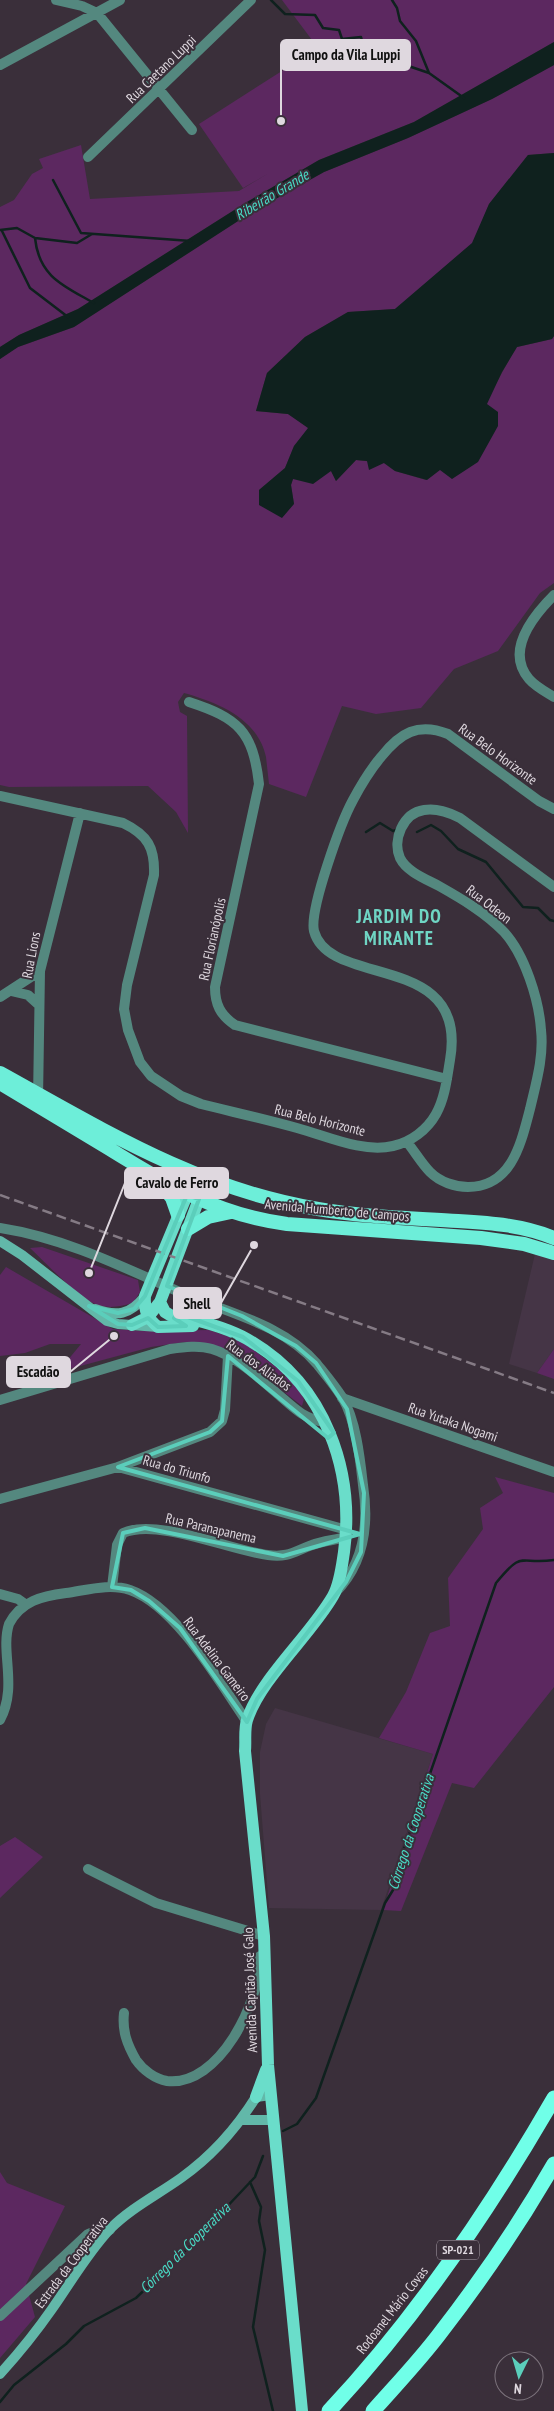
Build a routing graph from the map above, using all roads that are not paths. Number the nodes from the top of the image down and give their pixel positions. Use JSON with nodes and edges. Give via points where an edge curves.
{"nodes":[{"id":1,"x":56,"y":0,"type":"edge"},
{"id":2,"x":120,"y":0,"type":"edge"},
{"id":3,"x":251,"y":0,"type":"edge"},
{"id":4,"x":97,"y":13,"type":"junction"},
{"id":5,"x":0,"y":65,"type":"edge"},
{"id":6,"x":160,"y":90,"type":"junction"},
{"id":7,"x":192,"y":130,"type":"dead end"},
{"id":8,"x":88,"y":157,"type":"dead end"},
{"id":9,"x":554,"y":595,"type":"edge"},
{"id":10,"x":554,"y":698,"type":"edge"},
{"id":11,"x":188,"y":702,"type":"dead end"},
{"id":12,"x":0,"y":796,"type":"edge"},
{"id":13,"x":554,"y":809,"type":"edge"},
{"id":14,"x":80,"y":813,"type":"junction"},
{"id":15,"x":554,"y":887,"type":"edge"},
{"id":16,"x":40,"y":971,"type":"junction"},
{"id":17,"x":11,"y":991,"type":"junction"},
{"id":18,"x":0,"y":997,"type":"edge"},
{"id":19,"x":39,"y":1005,"type":"junction"},
{"id":20,"x":0,"y":1073,"type":"edge"},
{"id":21,"x":447,"y":1079,"type":"junction"},
{"id":22,"x":0,"y":1084,"type":"edge"},
{"id":23,"x":38,"y":1100,"type":"junction"},
{"id":24,"x":407,"y":1142,"type":"junction"},
{"id":25,"x":187,"y":1172,"type":"junction"},
{"id":26,"x":153,"y":1176,"type":"junction"},
{"id":27,"x":229,"y":1187,"type":"junction"},
{"id":28,"x":194,"y":1196,"type":"junction"},
{"id":29,"x":287,"y":1203,"type":"junction"},
{"id":30,"x":231,"y":1212,"type":"junction"},
{"id":31,"x":178,"y":1215,"type":"junction"},
{"id":32,"x":263,"y":1221,"type":"junction"},
{"id":33,"x":0,"y":1228,"type":"edge"},
{"id":34,"x":552,"y":1233,"type":"edge"},
{"id":35,"x":186,"y":1234,"type":"junction"},
{"id":36,"x":0,"y":1241,"type":"edge"},
{"id":37,"x":539,"y":1248,"type":"junction"},
{"id":38,"x":554,"y":1254,"type":"edge"},
{"id":39,"x":146,"y":1294,"type":"junction"},
{"id":40,"x":162,"y":1299,"type":"junction"},
{"id":41,"x":90,"y":1306,"type":"junction"},
{"id":42,"x":148,"y":1317,"type":"junction"},
{"id":43,"x":132,"y":1325,"type":"junction"},
{"id":44,"x":216,"y":1326,"type":"junction"},
{"id":45,"x":158,"y":1327,"type":"junction"},
{"id":46,"x":228,"y":1356,"type":"junction"},
{"id":47,"x":342,"y":1398,"type":"junction"},
{"id":48,"x":1,"y":1402,"type":"edge"},
{"id":49,"x":324,"y":1422,"type":"junction"},
{"id":50,"x":118,"y":1467,"type":"junction"},
{"id":51,"x":554,"y":1472,"type":"edge"},
{"id":52,"x":0,"y":1499,"type":"edge"},
{"id":53,"x":346,"y":1534,"type":"junction"},
{"id":54,"x":112,"y":1587,"type":"junction"},
{"id":55,"x":0,"y":1594,"type":"edge"},
{"id":56,"x":334,"y":1594,"type":"junction"},
{"id":57,"x":25,"y":1604,"type":"junction"},
{"id":58,"x":0,"y":1717,"type":"edge"},
{"id":59,"x":247,"y":1722,"type":"junction"},
{"id":60,"x":88,"y":1869,"type":"dead end"},
{"id":61,"x":261,"y":1935,"type":"junction"},
{"id":62,"x":124,"y":2013,"type":"dead end"},
{"id":63,"x":268,"y":2065,"type":"junction"},
{"id":64,"x":271,"y":2096,"type":"junction"},
{"id":65,"x":256,"y":2097,"type":"junction"},
{"id":66,"x":554,"y":2098,"type":"edge"},
{"id":67,"x":242,"y":2120,"type":"junction"},
{"id":68,"x":273,"y":2120,"type":"junction"},
{"id":69,"x":554,"y":2164,"type":"edge"},
{"id":70,"x":110,"y":2230,"type":"junction"},
{"id":71,"x":0,"y":2316,"type":"edge"},
{"id":72,"x":0,"y":2374,"type":"edge"},
{"id":73,"x":302,"y":2411,"type":"edge"},
{"id":74,"x":329,"y":2411,"type":"edge"},
{"id":75,"x":373,"y":2411,"type":"edge"}],
"edges":[{"from":1,"to":4,"type":"street"},
{"from":2,"to":4,"type":"street"},
{"from":3,"to":6,"type":"street","name":"Rua Caetano Luppi"},
{"from":4,"to":5,"type":"street"},
{"from":4,"to":6,"type":"street"},
{"from":6,"to":7,"type":"street"},
{"from":6,"to":8,"type":"street","name":"Rua Caetano Luppi"},
{"from":9,"to":10,"type":"street","via":[[523,636],[519,649],[520,664],[529,679]]},
{"from":11,"to":21,"type":"street","name":"Rua Florianópolis","via":[[230,719],[247,737],[256,758],[259,784],[215,986],[219,1010],[235,1025]]},
{"from":12,"to":14,"type":"street","name":"Rua Belo Horizonte"},
{"from":13,"to":21,"type":"street","name":"Rua Belo Horizonte","via":[[448,734],[434,728],[419,728],[404,734],[390,746],[352,802],[317,896],[314,932],[322,946],[340,958],[412,982],[441,1005],[450,1018],[453,1032]]},
{"from":14,"to":16,"type":"street","name":"Rua Lions"},
{"from":14,"to":24,"type":"street","name":"Rua Belo Horizonte","via":[[123,823],[139,831],[150,845],[155,859],[124,1009],[132,1046],[151,1076],[176,1093],[201,1104],[349,1143],[375,1148]]},
{"from":15,"to":24,"type":"street","name":"Rua Odeon","via":[[460,818],[447,812],[421,810],[403,825],[398,836],[400,859],[411,870],[486,916],[505,933],[525,967],[537,1003],[541,1031],[538,1073],[521,1143],[508,1169],[494,1181],[478,1187],[448,1184],[431,1173]]},
{"from":16,"to":17,"type":"street"},
{"from":16,"to":19,"type":"street","name":"Rua Lions"},
{"from":17,"to":18,"type":"street"},
{"from":17,"to":19,"type":"street","via":[[28,995]]},
{"from":19,"to":23,"type":"street","name":"Rua Lions"},
{"from":20,"to":23,"type":"highway","name":"Avenida Humberto de Campos"},
{"from":21,"to":24,"type":"street","name":"Rua Belo Horizonte","via":[[437,1113]]},
{"from":22,"to":23,"type":"highway","name":"Avenida Humberto de Campos"},
{"from":23,"to":25,"type":"highway","name":"Avenida Humberto de Campos"},
{"from":23,"to":26,"type":"highway","name":"Avenida Humberto de Campos"},
{"from":25,"to":27,"type":"highway","name":"Avenida Humberto de Campos"},
{"from":25,"to":28,"type":"highway"},
{"from":26,"to":28,"type":"highway","name":"Avenida Humberto de Campos"},
{"from":26,"to":31,"type":"highway","via":[[172,1198]]},
{"from":27,"to":28,"type":"highway"},
{"from":27,"to":29,"type":"highway","name":"Avenida Humberto de Campos"},
{"from":28,"to":30,"type":"highway","name":"Avenida Humberto de Campos"},
{"from":28,"to":31,"type":"main road"},
{"from":28,"to":35,"type":"main road"},
{"from":29,"to":32,"type":"highway","via":[[283,1218]]},
{"from":29,"to":34,"type":"highway","name":"Avenida Humberto de Campos","via":[[356,1214],[501,1224]]},
{"from":30,"to":32,"type":"highway","name":"Avenida Humberto de Campos"},
{"from":30,"to":35,"type":"highway","via":[[208,1218]]},
{"from":31,"to":39,"type":"main road"},
{"from":32,"to":37,"type":"highway","name":"Avenida Humberto de Campos","via":[[482,1238]]},
{"from":33,"to":47,"type":"street","name":"Avenida Capitão José Galo","via":[[104,1259],[265,1327],[316,1363]]},
{"from":34,"to":37,"type":"street"},
{"from":35,"to":40,"type":"main road"},
{"from":36,"to":41,"type":"main road"},
{"from":37,"to":38,"type":"highway","name":"Avenida Humberto de Campos"},
{"from":39,"to":41,"type":"main road","via":[[134,1309],[127,1312],[110,1312]]},
{"from":39,"to":42,"type":"main road","via":[[145,1312]]},
{"from":40,"to":42,"type":"main road"},
{"from":40,"to":44,"type":"main road","via":[[165,1312],[170,1315]]},
{"from":41,"to":43,"type":"main road","via":[[108,1321]]},
{"from":42,"to":43,"type":"main road"},
{"from":42,"to":45,"type":"main road"},
{"from":43,"to":45,"type":"main road"},
{"from":44,"to":45,"type":"main road"},
{"from":44,"to":49,"type":"main road","name":"Avenida Capitão José Galo","via":[[252,1342],[284,1366],[298,1381]]},
{"from":46,"to":48,"type":"street","name":"Rua dos Aliados","via":[[203,1348],[170,1349]]},
{"from":46,"to":49,"type":"street","name":"Rua dos Aliados","via":[[303,1416]]},
{"from":46,"to":50,"type":"street","via":[[222,1421],[210,1432]]},
{"from":47,"to":51,"type":"street","name":"Rua Yutaka Nogami"},
{"from":47,"to":56,"type":"street","name":"Avenida Capitão José Galo","via":[[359,1451],[365,1523],[356,1566]]},
{"from":49,"to":53,"type":"main road","name":"Avenida Capitão José Galo","via":[[343,1472],[347,1502]]},
{"from":50,"to":52,"type":"street"},
{"from":50,"to":53,"type":"street","name":"Rua do Triunfo"},
{"from":53,"to":54,"type":"street","name":"Rua Paranapanema","via":[[294,1554],[268,1556],[188,1536],[145,1528],[133,1529],[123,1533],[117,1545]]},
{"from":53,"to":56,"type":"main road","name":"Avenida Capitão José Galo"},
{"from":54,"to":57,"type":"street","name":"Rua Adelina Gameiro","via":[[47,1595]]},
{"from":54,"to":59,"type":"street","name":"Rua Adelina Gameiro","via":[[131,1590],[180,1628]]},
{"from":55,"to":57,"type":"street"},
{"from":56,"to":59,"type":"main road","name":"Avenida Capitão José Galo","via":[[257,1699]]},
{"from":57,"to":58,"type":"street","name":"Rua Adelina Gameiro","via":[[9,1624],[4,1639],[8,1694]]},
{"from":59,"to":61,"type":"main road","name":"Avenida Capitão José Galo","via":[[245,1751]]},
{"from":60,"to":61,"type":"street","via":[[156,1903]]},
{"from":61,"to":62,"type":"street","via":[[260,1962],[249,2007],[232,2040],[218,2058],[190,2080],[161,2080],[138,2062],[125,2038]]},
{"from":61,"to":63,"type":"main road","name":"Avenida Capitão José Galo"},
{"from":63,"to":64,"type":"main road","name":"Avenida Capitão José Galo"},
{"from":63,"to":65,"type":"main road"},
{"from":64,"to":65,"type":"main road"},
{"from":64,"to":68,"type":"main road","name":"Avenida Capitão José Galo"},
{"from":65,"to":67,"type":"main road","name":"Estrada da Cooperativa"},
{"from":66,"to":74,"type":"highway","name":"Rodoanel Mário Covas","number":"SP-021","via":[[513,2170],[422,2301]]},
{"from":67,"to":68,"type":"main road"},
{"from":67,"to":70,"type":"main road","name":"Estrada da Cooperativa","via":[[182,2177],[130,2211]]},
{"from":68,"to":73,"type":"main road","name":"Avenida Capitão José Galo"},
{"from":69,"to":75,"type":"highway","number":"SP-021","via":[[528,2209],[472,2291]]},
{"from":70,"to":71,"type":"street","via":[[100,2229],[88,2234]]},
{"from":70,"to":72,"type":"main road","name":"Estrada da Cooperativa","via":[[29,2343]]}]}
